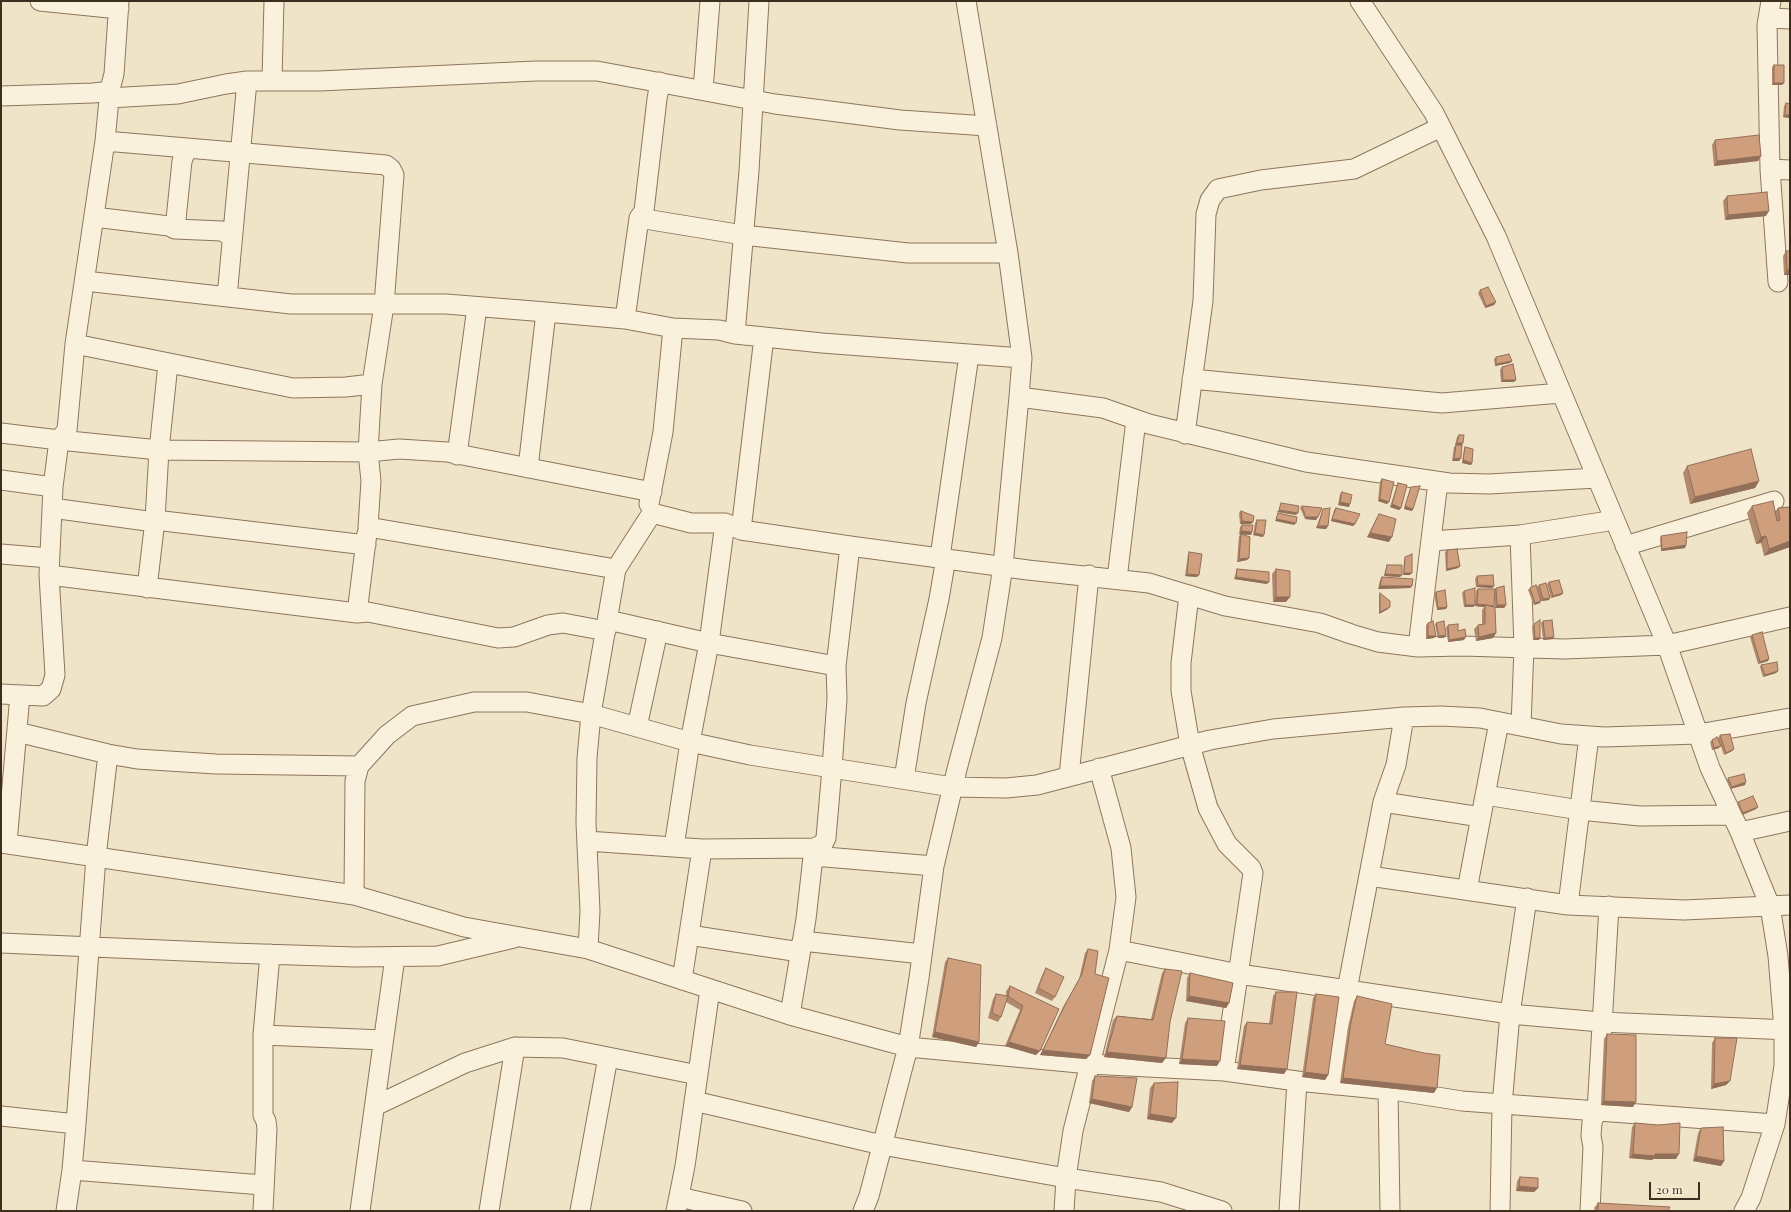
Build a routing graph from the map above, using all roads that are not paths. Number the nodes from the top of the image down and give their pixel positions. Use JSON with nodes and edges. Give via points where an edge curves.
{"nodes":[{"id":1,"x":40,"y":1,"type":"edge"},
{"id":2,"x":274,"y":1,"type":"edge"},
{"id":3,"x":710,"y":1,"type":"edge"},
{"id":4,"x":759,"y":1,"type":"edge"},
{"id":5,"x":966,"y":1,"type":"edge"},
{"id":6,"x":1360,"y":1,"type":"edge"},
{"id":7,"x":1771,"y":1,"type":"edge"},
{"id":8,"x":119,"y":5,"type":"edge"},
{"id":9,"x":1790,"y":19,"type":"edge"},
{"id":10,"x":1769,"y":20,"type":"junction"},
{"id":11,"x":272,"y":80,"type":"junction"},
{"id":12,"x":247,"y":81,"type":"junction"},
{"id":13,"x":660,"y":82,"type":"junction"},
{"id":14,"x":703,"y":90,"type":"junction"},
{"id":15,"x":110,"y":94,"type":"junction"},
{"id":16,"x":1,"y":96,"type":"edge"},
{"id":17,"x":754,"y":100,"type":"junction"},
{"id":18,"x":987,"y":126,"type":"junction"},
{"id":19,"x":1441,"y":126,"type":"junction"},
{"id":20,"x":105,"y":141,"type":"junction"},
{"id":21,"x":187,"y":148,"type":"junction"},
{"id":22,"x":240,"y":152,"type":"junction"},
{"id":23,"x":1770,"y":169,"type":"junction"},
{"id":24,"x":1790,"y":170,"type":"edge"},
{"id":25,"x":94,"y":217,"type":"junction"},
{"id":26,"x":639,"y":218,"type":"junction"},
{"id":27,"x":175,"y":229,"type":"junction"},
{"id":28,"x":744,"y":235,"type":"junction"},
{"id":29,"x":232,"y":237,"type":"junction"},
{"id":30,"x":1008,"y":253,"type":"junction"},
{"id":31,"x":85,"y":281,"type":"junction"},
{"id":32,"x":1778,"y":282,"type":"dead end"},
{"id":33,"x":227,"y":297,"type":"junction"},
{"id":34,"x":384,"y":305,"type":"junction"},
{"id":35,"x":477,"y":307,"type":"junction"},
{"id":36,"x":546,"y":312,"type":"junction"},
{"id":37,"x":625,"y":319,"type":"junction"},
{"id":38,"x":673,"y":328,"type":"junction"},
{"id":39,"x":735,"y":334,"type":"junction"},
{"id":40,"x":764,"y":337,"type":"junction"},
{"id":41,"x":75,"y":344,"type":"junction"},
{"id":42,"x":969,"y":355,"type":"junction"},
{"id":43,"x":1022,"y":358,"type":"junction"},
{"id":44,"x":168,"y":364,"type":"junction"},
{"id":45,"x":1192,"y":379,"type":"junction"},
{"id":46,"x":372,"y":384,"type":"junction"},
{"id":47,"x":1561,"y":393,"type":"junction"},
{"id":48,"x":1019,"y":397,"type":"junction"},
{"id":49,"x":1136,"y":420,"type":"junction"},
{"id":50,"x":1,"y":433,"type":"edge"},
{"id":51,"x":1185,"y":434,"type":"junction"},
{"id":52,"x":59,"y":440,"type":"junction"},
{"id":53,"x":159,"y":450,"type":"junction"},
{"id":54,"x":368,"y":452,"type":"junction"},
{"id":55,"x":457,"y":455,"type":"junction"},
{"id":56,"x":528,"y":468,"type":"junction"},
{"id":57,"x":1597,"y":478,"type":"junction"},
{"id":58,"x":1,"y":480,"type":"edge"},
{"id":59,"x":1438,"y":482,"type":"junction"},
{"id":60,"x":53,"y":487,"type":"junction"},
{"id":61,"x":652,"y":492,"type":"junction"},
{"id":62,"x":1774,"y":501,"type":"edge"},
{"id":63,"x":52,"y":508,"type":"junction"},
{"id":64,"x":652,"y":513,"type":"junction"},
{"id":65,"x":155,"y":520,"type":"junction"},
{"id":66,"x":1615,"y":520,"type":"junction"},
{"id":67,"x":368,"y":527,"type":"junction"},
{"id":68,"x":733,"y":527,"type":"junction"},
{"id":69,"x":1520,"y":536,"type":"junction"},
{"id":70,"x":1431,"y":541,"type":"junction"},
{"id":71,"x":366,"y":545,"type":"junction"},
{"id":72,"x":850,"y":546,"type":"junction"},
{"id":73,"x":1625,"y":546,"type":"junction"},
{"id":74,"x":1,"y":554,"type":"edge"},
{"id":75,"x":943,"y":557,"type":"junction"},
{"id":76,"x":1003,"y":566,"type":"junction"},
{"id":77,"x":49,"y":567,"type":"junction"},
{"id":78,"x":616,"y":569,"type":"junction"},
{"id":79,"x":1089,"y":575,"type":"junction"},
{"id":80,"x":1117,"y":579,"type":"junction"},
{"id":81,"x":147,"y":588,"type":"junction"},
{"id":82,"x":1190,"y":595,"type":"junction"},
{"id":83,"x":357,"y":613,"type":"junction"},
{"id":84,"x":1790,"y":617,"type":"edge"},
{"id":85,"x":607,"y":626,"type":"junction"},
{"id":86,"x":658,"y":631,"type":"junction"},
{"id":87,"x":708,"y":643,"type":"junction"},
{"id":88,"x":1668,"y":646,"type":"junction"},
{"id":89,"x":1418,"y":647,"type":"junction"},
{"id":90,"x":1524,"y":647,"type":"junction"},
{"id":91,"x":836,"y":666,"type":"junction"},
{"id":92,"x":1,"y":694,"type":"edge"},
{"id":93,"x":20,"y":695,"type":"junction"},
{"id":94,"x":591,"y":714,"type":"junction"},
{"id":95,"x":1404,"y":717,"type":"junction"},
{"id":96,"x":1790,"y":718,"type":"edge"},
{"id":97,"x":1499,"y":722,"type":"junction"},
{"id":98,"x":1521,"y":726,"type":"junction"},
{"id":99,"x":637,"y":727,"type":"junction"},
{"id":100,"x":16,"y":732,"type":"junction"},
{"id":101,"x":1698,"y":734,"type":"junction"},
{"id":102,"x":1589,"y":736,"type":"junction"},
{"id":103,"x":690,"y":742,"type":"junction"},
{"id":104,"x":1190,"y":745,"type":"junction"},
{"id":105,"x":108,"y":754,"type":"junction"},
{"id":106,"x":359,"y":766,"type":"junction"},
{"id":107,"x":832,"y":768,"type":"junction"},
{"id":108,"x":1099,"y":768,"type":"junction"},
{"id":109,"x":1069,"y":776,"type":"junction"},
{"id":110,"x":904,"y":779,"type":"junction"},
{"id":111,"x":952,"y":787,"type":"junction"},
{"id":112,"x":1485,"y":795,"type":"junction"},
{"id":113,"x":1383,"y":802,"type":"junction"},
{"id":114,"x":1580,"y":810,"type":"junction"},
{"id":115,"x":1481,"y":817,"type":"junction"},
{"id":116,"x":1790,"y":821,"type":"edge"},
{"id":117,"x":1736,"y":823,"type":"junction"},
{"id":118,"x":587,"y":841,"type":"junction"},
{"id":119,"x":4,"y":843,"type":"edge"},
{"id":120,"x":674,"y":847,"type":"junction"},
{"id":121,"x":702,"y":849,"type":"junction"},
{"id":122,"x":813,"y":852,"type":"junction"},
{"id":123,"x":96,"y":857,"type":"junction"},
{"id":124,"x":934,"y":866,"type":"junction"},
{"id":125,"x":1369,"y":876,"type":"junction"},
{"id":126,"x":1467,"y":890,"type":"junction"},
{"id":127,"x":354,"y":895,"type":"junction"},
{"id":128,"x":1527,"y":898,"type":"junction"},
{"id":129,"x":1568,"y":905,"type":"junction"},
{"id":130,"x":1790,"y":905,"type":"edge"},
{"id":131,"x":1609,"y":906,"type":"junction"},
{"id":132,"x":1770,"y":906,"type":"junction"},
{"id":133,"x":688,"y":935,"type":"junction"},
{"id":134,"x":520,"y":936,"type":"junction"},
{"id":135,"x":1,"y":943,"type":"edge"},
{"id":136,"x":801,"y":946,"type":"junction"},
{"id":137,"x":90,"y":947,"type":"junction"},
{"id":138,"x":588,"y":949,"type":"junction"},
{"id":139,"x":1119,"y":950,"type":"junction"},
{"id":140,"x":270,"y":954,"type":"junction"},
{"id":141,"x":922,"y":954,"type":"junction"},
{"id":142,"x":395,"y":957,"type":"junction"},
{"id":143,"x":1239,"y":974,"type":"junction"},
{"id":144,"x":682,"y":980,"type":"junction"},
{"id":145,"x":710,"y":989,"type":"junction"},
{"id":146,"x":1346,"y":990,"type":"junction"},
{"id":147,"x":1510,"y":1014,"type":"junction"},
{"id":148,"x":790,"y":1015,"type":"junction"},
{"id":149,"x":1601,"y":1022,"type":"junction"},
{"id":150,"x":1787,"y":1030,"type":"edge"},
{"id":151,"x":263,"y":1035,"type":"junction"},
{"id":152,"x":383,"y":1040,"type":"junction"},
{"id":153,"x":515,"y":1047,"type":"junction"},
{"id":154,"x":908,"y":1047,"type":"junction"},
{"id":155,"x":608,"y":1057,"type":"junction"},
{"id":156,"x":1090,"y":1064,"type":"junction"},
{"id":157,"x":1224,"y":1071,"type":"junction"},
{"id":158,"x":698,"y":1075,"type":"junction"},
{"id":159,"x":1297,"y":1081,"type":"junction"},
{"id":160,"x":1335,"y":1085,"type":"junction"},
{"id":161,"x":1388,"y":1090,"type":"junction"},
{"id":162,"x":694,"y":1100,"type":"junction"},
{"id":163,"x":1502,"y":1105,"type":"junction"},
{"id":164,"x":375,"y":1106,"type":"junction"},
{"id":165,"x":1597,"y":1111,"type":"junction"},
{"id":166,"x":1,"y":1116,"type":"edge"},
{"id":167,"x":76,"y":1124,"type":"junction"},
{"id":168,"x":1775,"y":1124,"type":"junction"},
{"id":169,"x":882,"y":1145,"type":"junction"},
{"id":170,"x":72,"y":1170,"type":"junction"},
{"id":171,"x":1066,"y":1178,"type":"junction"},
{"id":172,"x":263,"y":1185,"type":"junction"},
{"id":173,"x":678,"y":1204,"type":"edge"},
{"id":174,"x":1214,"y":1210,"type":"edge"},
{"id":175,"x":66,"y":1211,"type":"edge"},
{"id":176,"x":263,"y":1211,"type":"edge"},
{"id":177,"x":360,"y":1211,"type":"edge"},
{"id":178,"x":489,"y":1211,"type":"edge"},
{"id":179,"x":580,"y":1211,"type":"edge"},
{"id":180,"x":742,"y":1211,"type":"edge"},
{"id":181,"x":863,"y":1211,"type":"edge"},
{"id":182,"x":1064,"y":1211,"type":"edge"},
{"id":183,"x":1289,"y":1211,"type":"edge"},
{"id":184,"x":1390,"y":1211,"type":"edge"},
{"id":185,"x":1500,"y":1211,"type":"edge"},
{"id":186,"x":1590,"y":1211,"type":"edge"},
{"id":187,"x":1744,"y":1211,"type":"edge"}],
"edges":[{"from":1,"to":8,"type":"street"},
{"from":2,"to":11,"type":"street"},
{"from":3,"to":14,"type":"street"},
{"from":4,"to":17,"type":"street"},
{"from":5,"to":18,"type":"street"},
{"from":6,"to":19,"type":"street"},
{"from":7,"to":10,"type":"street"},
{"from":8,"to":15,"type":"street"},
{"from":9,"to":10,"type":"street"},
{"from":10,"to":23,"type":"street","via":[[1767,25]]},
{"from":11,"to":12,"type":"street"},
{"from":11,"to":13,"type":"street","via":[[597,71]]},
{"from":12,"to":15,"type":"street","via":[[178,94]]},
{"from":12,"to":22,"type":"street"},
{"from":13,"to":14,"type":"street"},
{"from":13,"to":26,"type":"street","via":[[644,211]]},
{"from":14,"to":17,"type":"street"},
{"from":15,"to":16,"type":"street","via":[[103,92]]},
{"from":15,"to":20,"type":"street"},
{"from":17,"to":18,"type":"street","via":[[900,120]]},
{"from":17,"to":28,"type":"street"},
{"from":18,"to":30,"type":"street"},
{"from":19,"to":45,"type":"street","via":[[1354,169],[1261,180],[1218,189],[1210,200],[1206,214],[1203,301]]},
{"from":19,"to":47,"type":"street","via":[[1496,236]]},
{"from":20,"to":21,"type":"street"},
{"from":20,"to":25,"type":"street"},
{"from":21,"to":22,"type":"street"},
{"from":21,"to":27,"type":"street","via":[[182,161]]},
{"from":22,"to":29,"type":"street"},
{"from":22,"to":34,"type":"street","via":[[386,165],[391,169],[394,175]]},
{"from":23,"to":24,"type":"street"},
{"from":23,"to":32,"type":"street"},
{"from":25,"to":27,"type":"street","via":[[169,226]]},
{"from":25,"to":31,"type":"street"},
{"from":26,"to":28,"type":"street"},
{"from":26,"to":37,"type":"street"},
{"from":27,"to":29,"type":"street","via":[[222,231]]},
{"from":28,"to":30,"type":"street","via":[[908,254]]},
{"from":28,"to":39,"type":"street"},
{"from":29,"to":33,"type":"street"},
{"from":30,"to":43,"type":"street"},
{"from":31,"to":33,"type":"street"},
{"from":31,"to":41,"type":"street"},
{"from":33,"to":34,"type":"street","via":[[291,304]]},
{"from":34,"to":35,"type":"street","via":[[446,304]]},
{"from":34,"to":46,"type":"street"},
{"from":35,"to":36,"type":"street"},
{"from":35,"to":55,"type":"street"},
{"from":36,"to":37,"type":"street"},
{"from":36,"to":56,"type":"street"},
{"from":37,"to":38,"type":"street"},
{"from":38,"to":39,"type":"street","via":[[719,330]]},
{"from":38,"to":61,"type":"street","via":[[663,432]]},
{"from":39,"to":40,"type":"street"},
{"from":40,"to":42,"type":"street"},
{"from":40,"to":68,"type":"street"},
{"from":41,"to":44,"type":"street"},
{"from":41,"to":52,"type":"street","via":[[67,430]]},
{"from":42,"to":43,"type":"street"},
{"from":42,"to":75,"type":"street"},
{"from":43,"to":48,"type":"street"},
{"from":44,"to":46,"type":"street","via":[[294,388]]},
{"from":44,"to":53,"type":"street"},
{"from":45,"to":47,"type":"street","via":[[1442,402]]},
{"from":45,"to":51,"type":"street"},
{"from":46,"to":54,"type":"street"},
{"from":47,"to":57,"type":"street"},
{"from":48,"to":49,"type":"street","via":[[1103,408]]},
{"from":48,"to":76,"type":"street"},
{"from":49,"to":51,"type":"street"},
{"from":49,"to":80,"type":"street"},
{"from":50,"to":52,"type":"street"},
{"from":51,"to":59,"type":"street","via":[[1306,462]]},
{"from":52,"to":53,"type":"street"},
{"from":52,"to":60,"type":"street"},
{"from":53,"to":54,"type":"street"},
{"from":53,"to":65,"type":"street"},
{"from":54,"to":55,"type":"street","via":[[399,449]]},
{"from":54,"to":67,"type":"street","via":[[371,481]]},
{"from":55,"to":56,"type":"street"},
{"from":56,"to":61,"type":"street"},
{"from":57,"to":59,"type":"street","via":[[1489,484]]},
{"from":57,"to":66,"type":"street"},
{"from":58,"to":60,"type":"street"},
{"from":59,"to":70,"type":"street"},
{"from":60,"to":63,"type":"street"},
{"from":61,"to":64,"type":"street","via":[[649,505]]},
{"from":62,"to":73,"type":"street"},
{"from":63,"to":65,"type":"street","via":[[146,521]]},
{"from":63,"to":77,"type":"street"},
{"from":64,"to":68,"type":"street","via":[[691,523]]},
{"from":64,"to":78,"type":"street"},
{"from":65,"to":71,"type":"street"},
{"from":65,"to":81,"type":"street"},
{"from":66,"to":69,"type":"street"},
{"from":66,"to":73,"type":"street"},
{"from":67,"to":71,"type":"street"},
{"from":67,"to":78,"type":"street"},
{"from":68,"to":72,"type":"street"},
{"from":68,"to":87,"type":"street"},
{"from":69,"to":70,"type":"street"},
{"from":69,"to":90,"type":"street"},
{"from":70,"to":89,"type":"street"},
{"from":71,"to":83,"type":"street"},
{"from":72,"to":75,"type":"street"},
{"from":72,"to":91,"type":"street"},
{"from":73,"to":88,"type":"street"},
{"from":74,"to":77,"type":"street"},
{"from":75,"to":76,"type":"street"},
{"from":75,"to":110,"type":"street","via":[[939,599],[916,703]]},
{"from":76,"to":79,"type":"street"},
{"from":76,"to":111,"type":"street","via":[[992,638]]},
{"from":77,"to":81,"type":"street"},
{"from":77,"to":93,"type":"street","via":[[56,675],[52,689],[42,696]]},
{"from":78,"to":85,"type":"street"},
{"from":79,"to":80,"type":"street"},
{"from":79,"to":109,"type":"street"},
{"from":80,"to":82,"type":"street"},
{"from":81,"to":83,"type":"street"},
{"from":82,"to":89,"type":"street","via":[[1246,611],[1320,623],[1378,642]]},
{"from":82,"to":104,"type":"street","via":[[1181,664],[1181,691]]},
{"from":83,"to":85,"type":"street","via":[[368,612],[498,638],[514,637],[548,625],[563,623]]},
{"from":84,"to":88,"type":"street"},
{"from":85,"to":86,"type":"street"},
{"from":85,"to":94,"type":"street"},
{"from":86,"to":87,"type":"street"},
{"from":86,"to":99,"type":"street"},
{"from":87,"to":91,"type":"street"},
{"from":87,"to":103,"type":"street"},
{"from":88,"to":90,"type":"street"},
{"from":88,"to":101,"type":"street"},
{"from":89,"to":90,"type":"street"},
{"from":90,"to":98,"type":"street"},
{"from":91,"to":107,"type":"street","via":[[837,699]]},
{"from":92,"to":93,"type":"street"},
{"from":93,"to":100,"type":"street"},
{"from":94,"to":99,"type":"street"},
{"from":94,"to":106,"type":"street","via":[[527,702],[474,702],[412,716],[387,734]]},
{"from":94,"to":118,"type":"street","via":[[587,758]]},
{"from":95,"to":97,"type":"street","via":[[1480,718]]},
{"from":95,"to":104,"type":"street","via":[[1273,729]]},
{"from":95,"to":113,"type":"street","via":[[1396,765]]},
{"from":96,"to":101,"type":"street"},
{"from":97,"to":98,"type":"street"},
{"from":97,"to":112,"type":"street"},
{"from":98,"to":102,"type":"street","via":[[1561,734]]},
{"from":99,"to":103,"type":"street"},
{"from":100,"to":105,"type":"street"},
{"from":100,"to":119,"type":"street"},
{"from":101,"to":102,"type":"street"},
{"from":101,"to":117,"type":"street","via":[[1710,768]]},
{"from":102,"to":114,"type":"street"},
{"from":103,"to":107,"type":"street"},
{"from":103,"to":120,"type":"street"},
{"from":104,"to":108,"type":"street"},
{"from":104,"to":143,"type":"street","via":[[1208,808],[1228,844],[1253,873]]},
{"from":105,"to":106,"type":"street","via":[[137,759],[216,764]]},
{"from":105,"to":123,"type":"street"},
{"from":106,"to":127,"type":"street","via":[[355,781]]},
{"from":107,"to":110,"type":"street"},
{"from":107,"to":122,"type":"street","via":[[826,838]]},
{"from":108,"to":109,"type":"street"},
{"from":108,"to":139,"type":"street","via":[[1122,855],[1126,897]]},
{"from":109,"to":111,"type":"street","via":[[1037,785],[1006,788]]},
{"from":110,"to":111,"type":"street"},
{"from":111,"to":124,"type":"street"},
{"from":112,"to":114,"type":"street"},
{"from":112,"to":115,"type":"street"},
{"from":113,"to":115,"type":"street"},
{"from":113,"to":125,"type":"street"},
{"from":114,"to":117,"type":"street"},
{"from":114,"to":129,"type":"street"},
{"from":115,"to":126,"type":"street"},
{"from":116,"to":117,"type":"street"},
{"from":117,"to":132,"type":"street"},
{"from":118,"to":120,"type":"street"},
{"from":118,"to":138,"type":"street","via":[[590,912]]},
{"from":119,"to":123,"type":"street"},
{"from":120,"to":121,"type":"street"},
{"from":121,"to":122,"type":"street"},
{"from":121,"to":133,"type":"street"},
{"from":122,"to":124,"type":"street"},
{"from":122,"to":136,"type":"street"},
{"from":123,"to":127,"type":"street"},
{"from":123,"to":137,"type":"street"},
{"from":124,"to":141,"type":"street"},
{"from":125,"to":126,"type":"street"},
{"from":125,"to":146,"type":"street"},
{"from":126,"to":128,"type":"street"},
{"from":127,"to":134,"type":"street","via":[[464,927]]},
{"from":128,"to":129,"type":"street"},
{"from":128,"to":147,"type":"street"},
{"from":129,"to":131,"type":"street"},
{"from":130,"to":132,"type":"street"},
{"from":131,"to":132,"type":"street","via":[[1684,910]]},
{"from":131,"to":149,"type":"street"},
{"from":132,"to":150,"type":"street"},
{"from":133,"to":136,"type":"street"},
{"from":133,"to":144,"type":"street"},
{"from":134,"to":138,"type":"street"},
{"from":134,"to":142,"type":"street","via":[[438,956]]},
{"from":135,"to":137,"type":"street"},
{"from":136,"to":141,"type":"street"},
{"from":136,"to":148,"type":"street"},
{"from":137,"to":140,"type":"street"},
{"from":137,"to":167,"type":"street"},
{"from":138,"to":144,"type":"street"},
{"from":139,"to":143,"type":"street"},
{"from":139,"to":156,"type":"street"},
{"from":140,"to":142,"type":"street"},
{"from":140,"to":151,"type":"street"},
{"from":141,"to":154,"type":"street"},
{"from":142,"to":152,"type":"street"},
{"from":143,"to":146,"type":"street"},
{"from":143,"to":157,"type":"street"},
{"from":144,"to":145,"type":"street"},
{"from":145,"to":148,"type":"street"},
{"from":145,"to":158,"type":"street"},
{"from":146,"to":147,"type":"street"},
{"from":146,"to":160,"type":"street"},
{"from":147,"to":149,"type":"street"},
{"from":147,"to":163,"type":"street"},
{"from":148,"to":154,"type":"street"},
{"from":149,"to":150,"type":"street"},
{"from":149,"to":165,"type":"street"},
{"from":150,"to":168,"type":"street"},
{"from":151,"to":152,"type":"street"},
{"from":151,"to":172,"type":"street","via":[[262,1115],[266,1129]]},
{"from":152,"to":164,"type":"street"},
{"from":153,"to":155,"type":"street","via":[[563,1048]]},
{"from":153,"to":164,"type":"street","via":[[465,1063]]},
{"from":153,"to":178,"type":"street"},
{"from":154,"to":156,"type":"street"},
{"from":154,"to":169,"type":"street"},
{"from":155,"to":158,"type":"street"},
{"from":155,"to":179,"type":"street"},
{"from":156,"to":157,"type":"street"},
{"from":156,"to":171,"type":"street","via":[[1073,1131]]},
{"from":157,"to":159,"type":"street"},
{"from":158,"to":162,"type":"street"},
{"from":159,"to":160,"type":"street"},
{"from":159,"to":183,"type":"street"},
{"from":160,"to":161,"type":"street"},
{"from":161,"to":163,"type":"street"},
{"from":161,"to":184,"type":"street"},
{"from":162,"to":169,"type":"street"},
{"from":162,"to":173,"type":"street"},
{"from":163,"to":165,"type":"street"},
{"from":163,"to":185,"type":"street"},
{"from":164,"to":177,"type":"street"},
{"from":165,"to":168,"type":"street"},
{"from":165,"to":186,"type":"street","via":[[1592,1122],[1591,1136],[1593,1147]]},
{"from":166,"to":167,"type":"street"},
{"from":167,"to":170,"type":"street"},
{"from":168,"to":187,"type":"street","via":[[1751,1198]]},
{"from":169,"to":171,"type":"street"},
{"from":169,"to":181,"type":"street"},
{"from":170,"to":172,"type":"street"},
{"from":170,"to":175,"type":"street"},
{"from":171,"to":174,"type":"street","via":[[1161,1192]]},
{"from":171,"to":182,"type":"street"},
{"from":172,"to":176,"type":"street"},
{"from":173,"to":180,"type":"street"}]}
